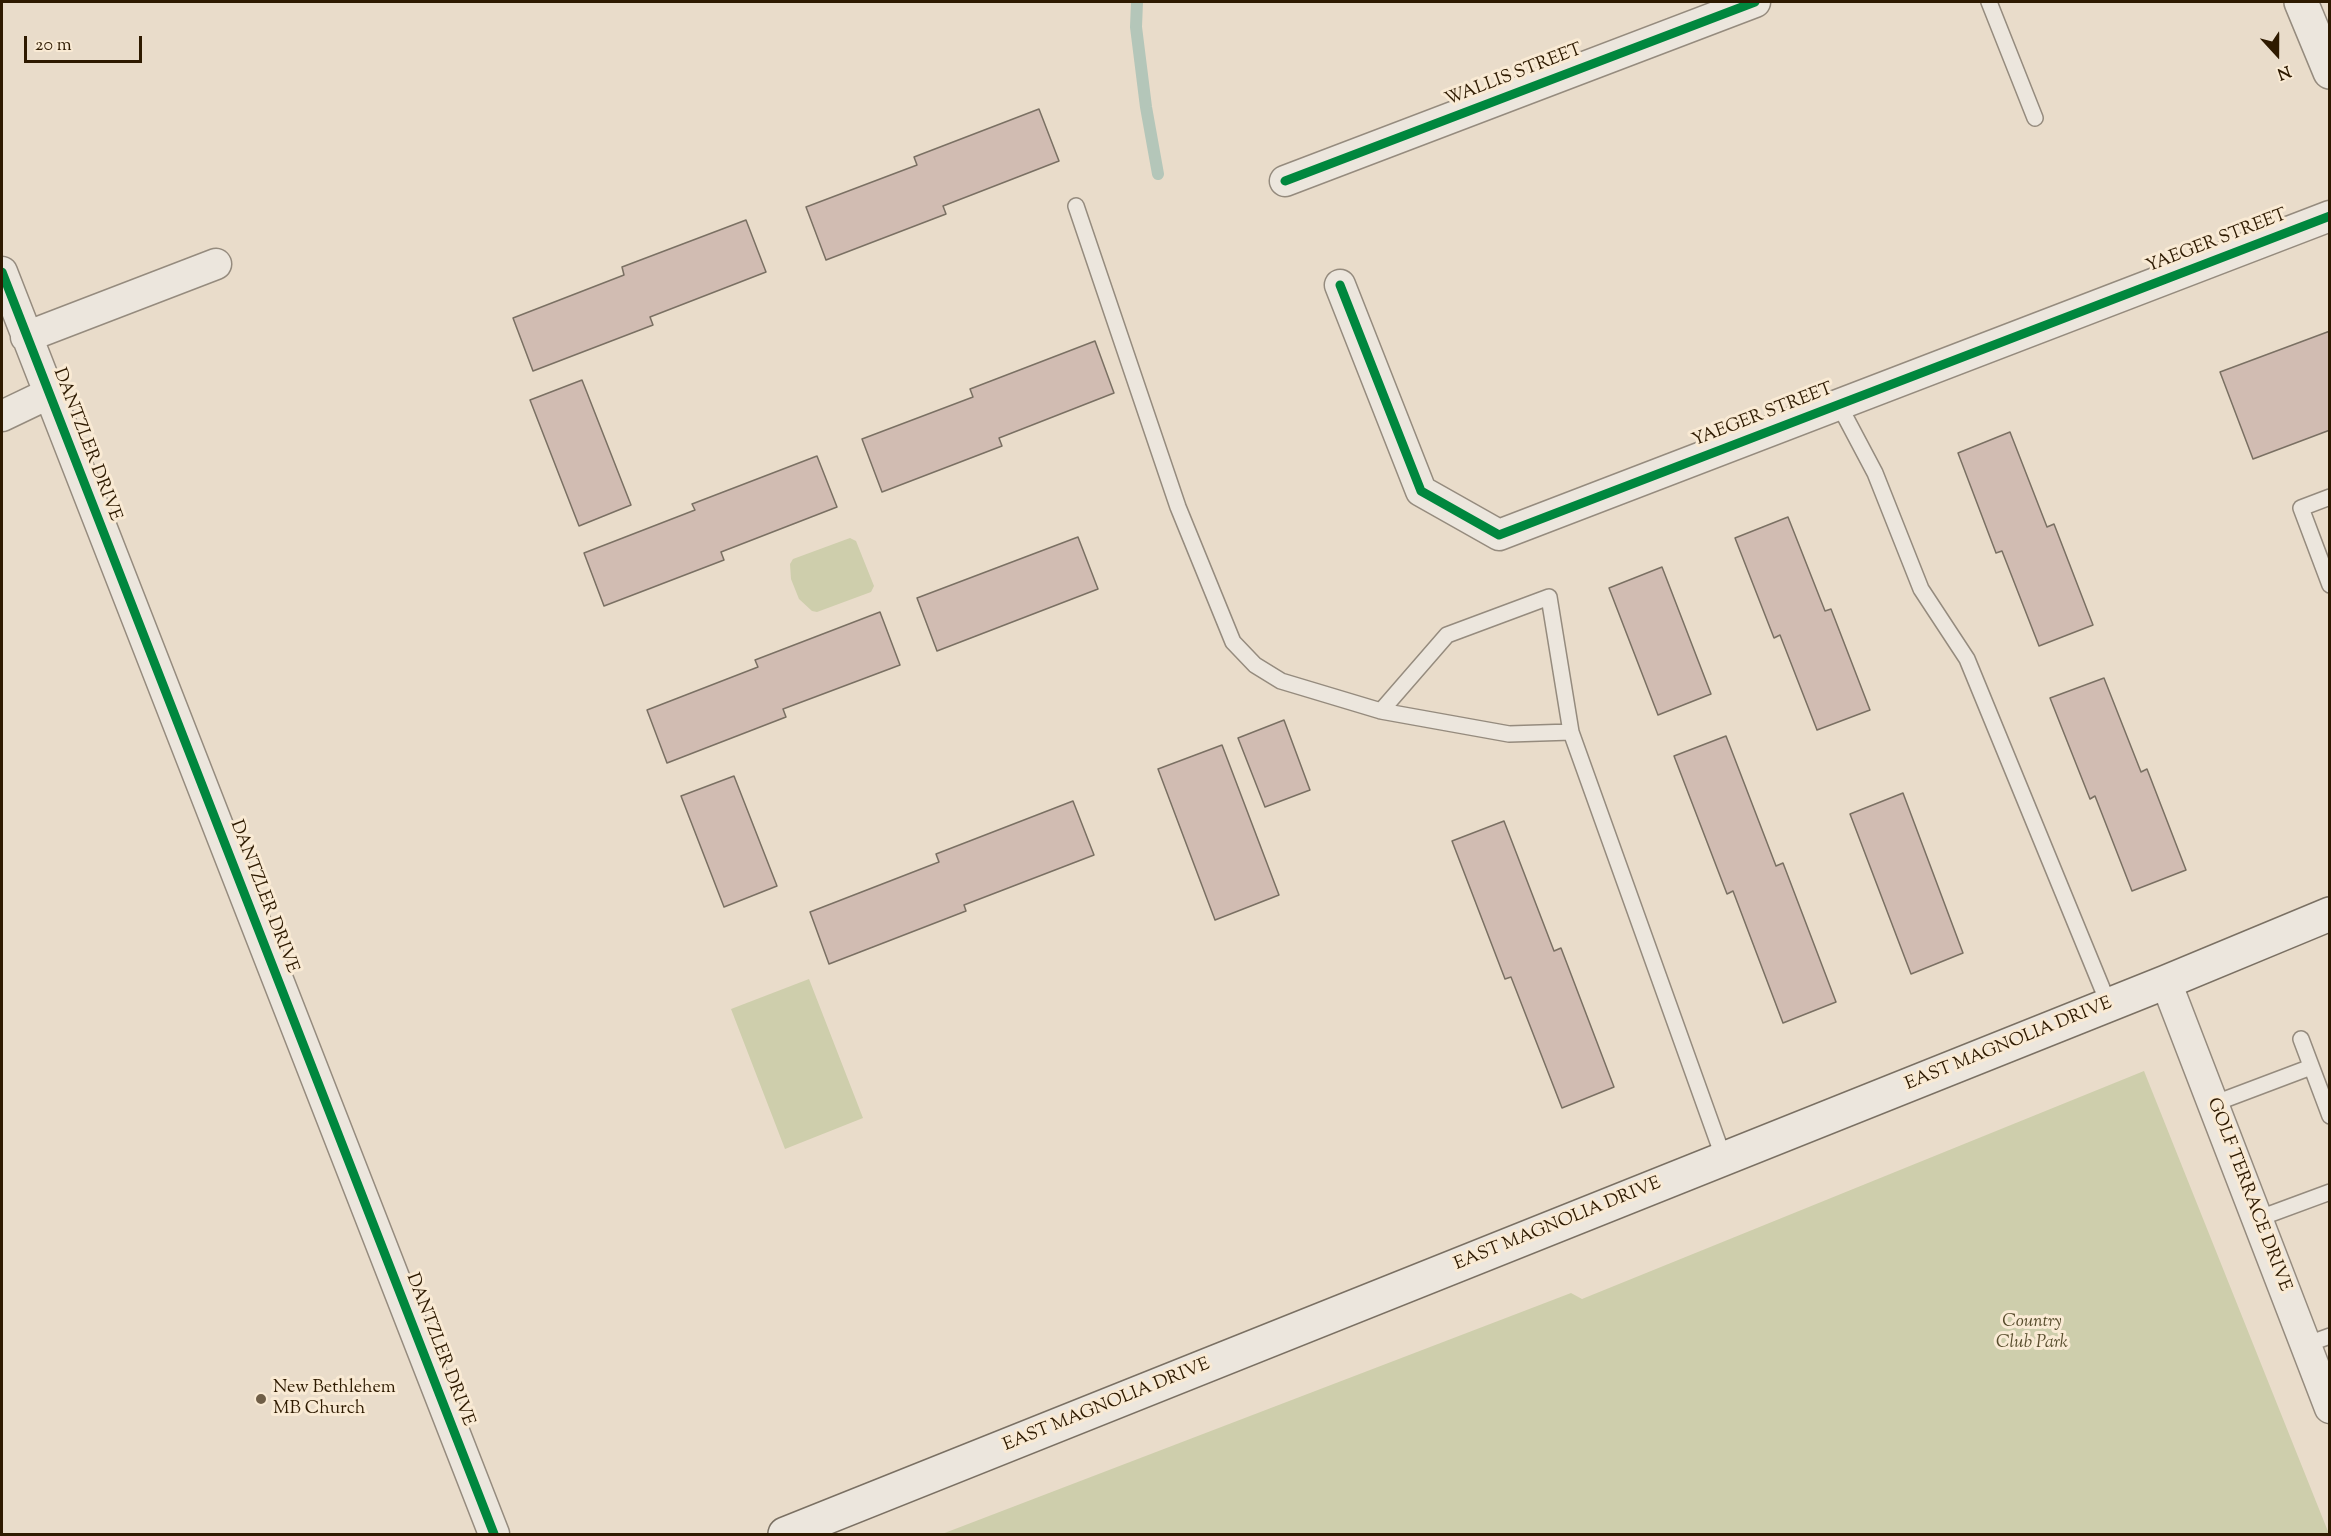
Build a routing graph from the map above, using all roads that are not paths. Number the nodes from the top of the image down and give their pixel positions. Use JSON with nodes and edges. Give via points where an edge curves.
{"nodes":[{"id":1,"x":1755,"y":2,"type":"edge"},
{"id":2,"x":1989,"y":2,"type":"edge"},
{"id":3,"x":2301,"y":2,"type":"edge"},
{"id":4,"x":1700,"y":11,"type":"edge"},
{"id":5,"x":2330,"y":72,"type":"edge"},
{"id":6,"x":2035,"y":118,"type":"dead end"},
{"id":7,"x":1286,"y":181,"type":"dead end"},
{"id":8,"x":1076,"y":206,"type":"dead end"},
{"id":9,"x":2330,"y":216,"type":"edge"},
{"id":10,"x":216,"y":264,"type":"dead end"},
{"id":11,"x":2,"y":272,"type":"edge"},
{"id":12,"x":1340,"y":285,"type":"dead end"},
{"id":13,"x":26,"y":337,"type":"junction"},
{"id":14,"x":48,"y":394,"type":"junction"},
{"id":15,"x":1839,"y":405,"type":"junction"},
{"id":16,"x":2,"y":416,"type":"edge"},
{"id":17,"x":2330,"y":497,"type":"edge"},
{"id":18,"x":2330,"y":585,"type":"edge"},
{"id":19,"x":1381,"y":711,"type":"junction"},
{"id":20,"x":1571,"y":732,"type":"junction"},
{"id":21,"x":2330,"y":914,"type":"edge"},
{"id":22,"x":2166,"y":982,"type":"junction"},
{"id":23,"x":2109,"y":1005,"type":"junction"},
{"id":24,"x":2301,"y":1039,"type":"dead end"},
{"id":25,"x":2311,"y":1067,"type":"junction"},
{"id":26,"x":2213,"y":1104,"type":"junction"},
{"id":27,"x":2330,"y":1116,"type":"edge"},
{"id":28,"x":1724,"y":1159,"type":"junction"},
{"id":29,"x":2330,"y":1192,"type":"edge"},
{"id":30,"x":2257,"y":1219,"type":"junction"},
{"id":31,"x":2317,"y":1340,"type":"edge"},
{"id":32,"x":2330,"y":1408,"type":"edge"},
{"id":33,"x":494,"y":1534,"type":"edge"},
{"id":34,"x":785,"y":1534,"type":"edge"}],
"edges":[{"from":1,"to":4,"type":"street","name":"WALLIS STREET"},
{"from":2,"to":6,"type":"lane"},
{"from":3,"to":5,"type":"main road"},
{"from":4,"to":7,"type":"street","name":"WALLIS STREET"},
{"from":8,"to":19,"type":"lane","via":[[1178,507],[1233,642],[1255,665],[1281,681]]},
{"from":9,"to":15,"type":"street","name":"YAEGER STREET"},
{"from":10,"to":13,"type":"street"},
{"from":11,"to":13,"type":"street","name":"DANTZLER DRIVE"},
{"from":12,"to":15,"type":"street","name":"YAEGER STREET","via":[[1420,490],[1499,535]]},
{"from":13,"to":14,"type":"street","name":"DANTZLER DRIVE"},
{"from":14,"to":16,"type":"street"},
{"from":14,"to":33,"type":"street","name":"DANTZLER DRIVE"},
{"from":15,"to":23,"type":"lane","via":[[1875,473],[1921,590],[1967,659]]},
{"from":17,"to":18,"type":"lane","via":[[2301,508]]},
{"from":19,"to":20,"type":"lane","via":[[1509,734]]},
{"from":19,"to":20,"type":"lane","via":[[1448,635],[1549,597]]},
{"from":20,"to":28,"type":"lane"},
{"from":21,"to":22,"type":"main road","name":"EAST MAGNOLIA DRIVE"},
{"from":22,"to":23,"type":"main road","name":"EAST MAGNOLIA DRIVE"},
{"from":22,"to":26,"type":"street","name":"GOLF TERRACE DRIVE"},
{"from":23,"to":28,"type":"main road","name":"EAST MAGNOLIA DRIVE"},
{"from":24,"to":25,"type":"lane"},
{"from":25,"to":26,"type":"lane"},
{"from":25,"to":27,"type":"lane"},
{"from":26,"to":30,"type":"street","name":"GOLF TERRACE DRIVE"},
{"from":28,"to":34,"type":"main road","name":"EAST MAGNOLIA DRIVE"},
{"from":29,"to":30,"type":"lane"},
{"from":30,"to":31,"type":"street","name":"GOLF TERRACE DRIVE"},
{"from":31,"to":32,"type":"street","name":"GOLF TERRACE DRIVE"}]}
